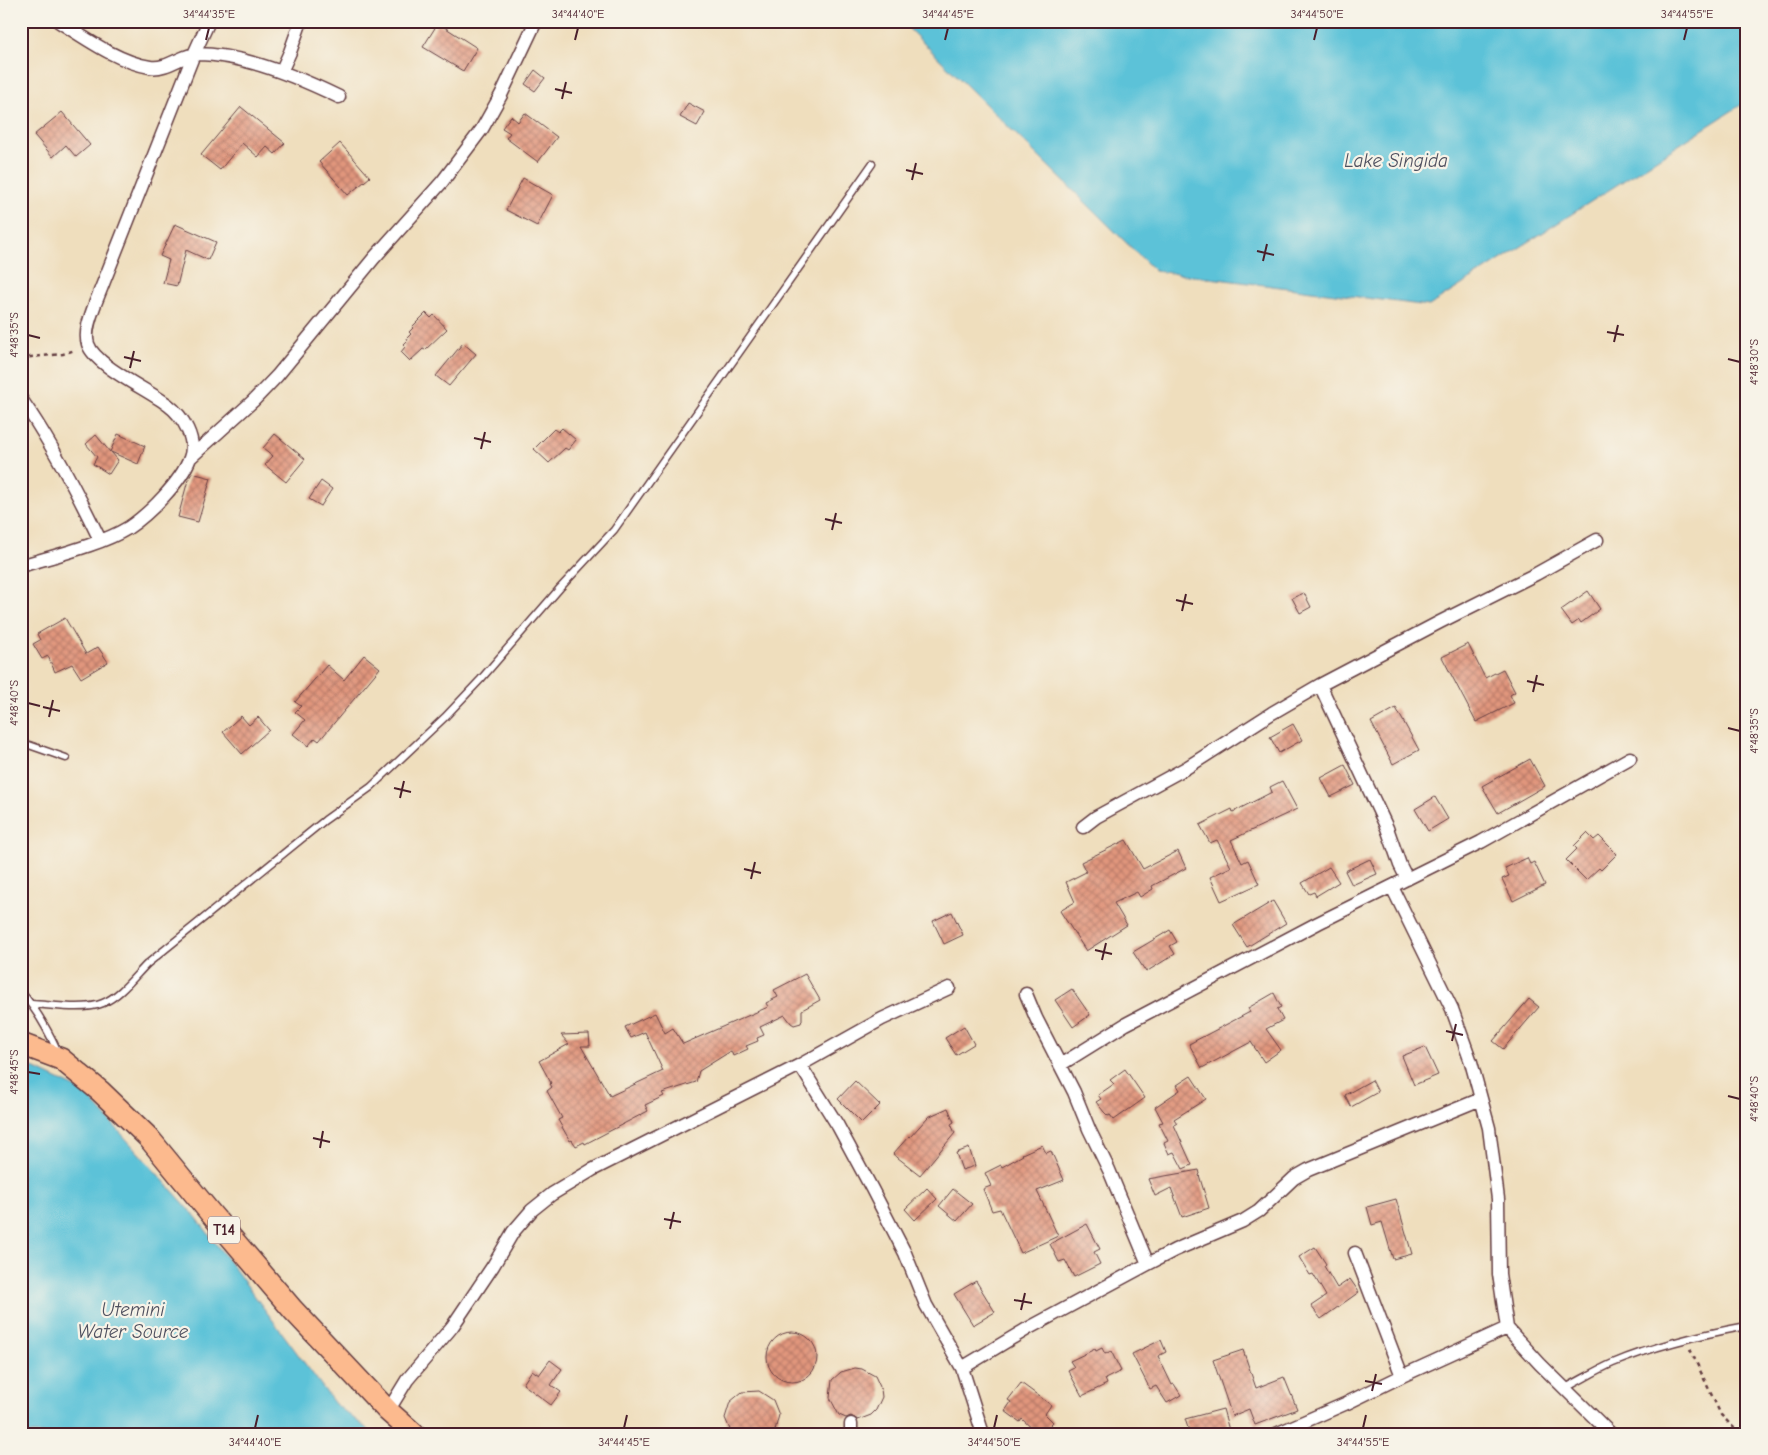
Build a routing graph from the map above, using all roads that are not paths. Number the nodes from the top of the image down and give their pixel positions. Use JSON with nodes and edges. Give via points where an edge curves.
{"nodes":[{"id":1,"x":58,"y":21,"type":"edge"},
{"id":2,"x":208,"y":21,"type":"edge"},
{"id":3,"x":301,"y":21,"type":"edge"},
{"id":4,"x":536,"y":21,"type":"edge"},
{"id":5,"x":194,"y":54,"type":"junction"},
{"id":6,"x":280,"y":72,"type":"junction"},
{"id":7,"x":339,"y":97,"type":"dead end"},
{"id":8,"x":872,"y":164,"type":"dead end"},
{"id":9,"x":21,"y":400,"type":"edge"},
{"id":10,"x":191,"y":457,"type":"junction"},
{"id":11,"x":100,"y":540,"type":"junction"},
{"id":12,"x":1597,"y":540,"type":"dead end"},
{"id":13,"x":21,"y":566,"type":"edge"},
{"id":14,"x":1320,"y":685,"type":"junction"},
{"id":15,"x":21,"y":747,"type":"edge"},
{"id":16,"x":66,"y":758,"type":"dead end"},
{"id":17,"x":1630,"y":758,"type":"dead end"},
{"id":18,"x":1083,"y":827,"type":"dead end"},
{"id":19,"x":1407,"y":879,"type":"junction"},
{"id":20,"x":1392,"y":886,"type":"junction"},
{"id":21,"x":949,"y":988,"type":"dead end"},
{"id":22,"x":21,"y":992,"type":"edge"},
{"id":23,"x":1026,"y":994,"type":"dead end"},
{"id":24,"x":32,"y":1004,"type":"junction"},
{"id":25,"x":21,"y":1044,"type":"edge"},
{"id":26,"x":61,"y":1059,"type":"junction"},
{"id":27,"x":800,"y":1065,"type":"junction"},
{"id":28,"x":1060,"y":1065,"type":"junction"},
{"id":29,"x":1481,"y":1099,"type":"junction"},
{"id":30,"x":1355,"y":1253,"type":"dead end"},
{"id":31,"x":1148,"y":1264,"type":"junction"},
{"id":32,"x":1747,"y":1326,"type":"edge"},
{"id":33,"x":1507,"y":1328,"type":"junction"},
{"id":34,"x":962,"y":1368,"type":"junction"},
{"id":35,"x":1402,"y":1376,"type":"junction"},
{"id":36,"x":1565,"y":1388,"type":"junction"},
{"id":37,"x":388,"y":1411,"type":"junction"},
{"id":38,"x":414,"y":1434,"type":"edge"},
{"id":39,"x":983,"y":1434,"type":"edge"},
{"id":40,"x":1276,"y":1434,"type":"edge"},
{"id":41,"x":1611,"y":1434,"type":"edge"}],
"edges":[{"from":1,"to":5,"type":"street","via":[[100,46],[152,68],[173,64]]},
{"from":2,"to":5,"type":"street"},
{"from":3,"to":6,"type":"street"},
{"from":4,"to":10,"type":"street","via":[[482,129],[442,182],[374,258],[277,376]]},
{"from":5,"to":6,"type":"street","via":[[217,55]]},
{"from":5,"to":10,"type":"street","via":[[95,304],[89,323],[88,344],[101,362],[170,406],[184,422],[192,442]]},
{"from":6,"to":7,"type":"street"},
{"from":8,"to":24,"type":"lane","via":[[614,530],[446,717],[371,787],[147,964],[122,990],[103,1003],[87,1006]]},
{"from":9,"to":11,"type":"street","via":[[49,442]]},
{"from":10,"to":11,"type":"street","via":[[168,492],[147,512],[128,528]]},
{"from":11,"to":13,"type":"street"},
{"from":12,"to":14,"type":"street"},
{"from":14,"to":18,"type":"street"},
{"from":14,"to":19,"type":"street","via":[[1387,828]]},
{"from":15,"to":16,"type":"lane","via":[[29,745]]},
{"from":17,"to":19,"type":"street","via":[[1481,842]]},
{"from":19,"to":20,"type":"street"},
{"from":20,"to":28,"type":"street","via":[[1134,1019]]},
{"from":20,"to":29,"type":"street","via":[[1452,1009]]},
{"from":21,"to":27,"type":"street","via":[[882,1019]]},
{"from":22,"to":24,"type":"lane"},
{"from":23,"to":28,"type":"street"},
{"from":24,"to":26,"type":"lane"},
{"from":25,"to":26,"type":"highway","number":"T14"},
{"from":26,"to":37,"type":"highway","number":"T14","via":[[148,1137],[293,1310]]},
{"from":27,"to":34,"type":"street","via":[[864,1174],[905,1253],[926,1305]]},
{"from":27,"to":37,"type":"street","via":[[592,1170],[532,1210],[513,1232],[452,1327],[407,1380]]},
{"from":28,"to":31,"type":"street","via":[[1110,1170]]},
{"from":29,"to":31,"type":"street","via":[[1308,1170],[1243,1221]]},
{"from":29,"to":33,"type":"street","via":[[1489,1128],[1498,1198],[1499,1274]]},
{"from":30,"to":35,"type":"street"},
{"from":31,"to":34,"type":"street"},
{"from":32,"to":36,"type":"lane","via":[[1660,1347],[1613,1364]]},
{"from":33,"to":35,"type":"street"},
{"from":33,"to":36,"type":"street"},
{"from":34,"to":39,"type":"street"},
{"from":35,"to":40,"type":"street"},
{"from":36,"to":41,"type":"street"},
{"from":37,"to":38,"type":"highway","number":"T14"}]}
